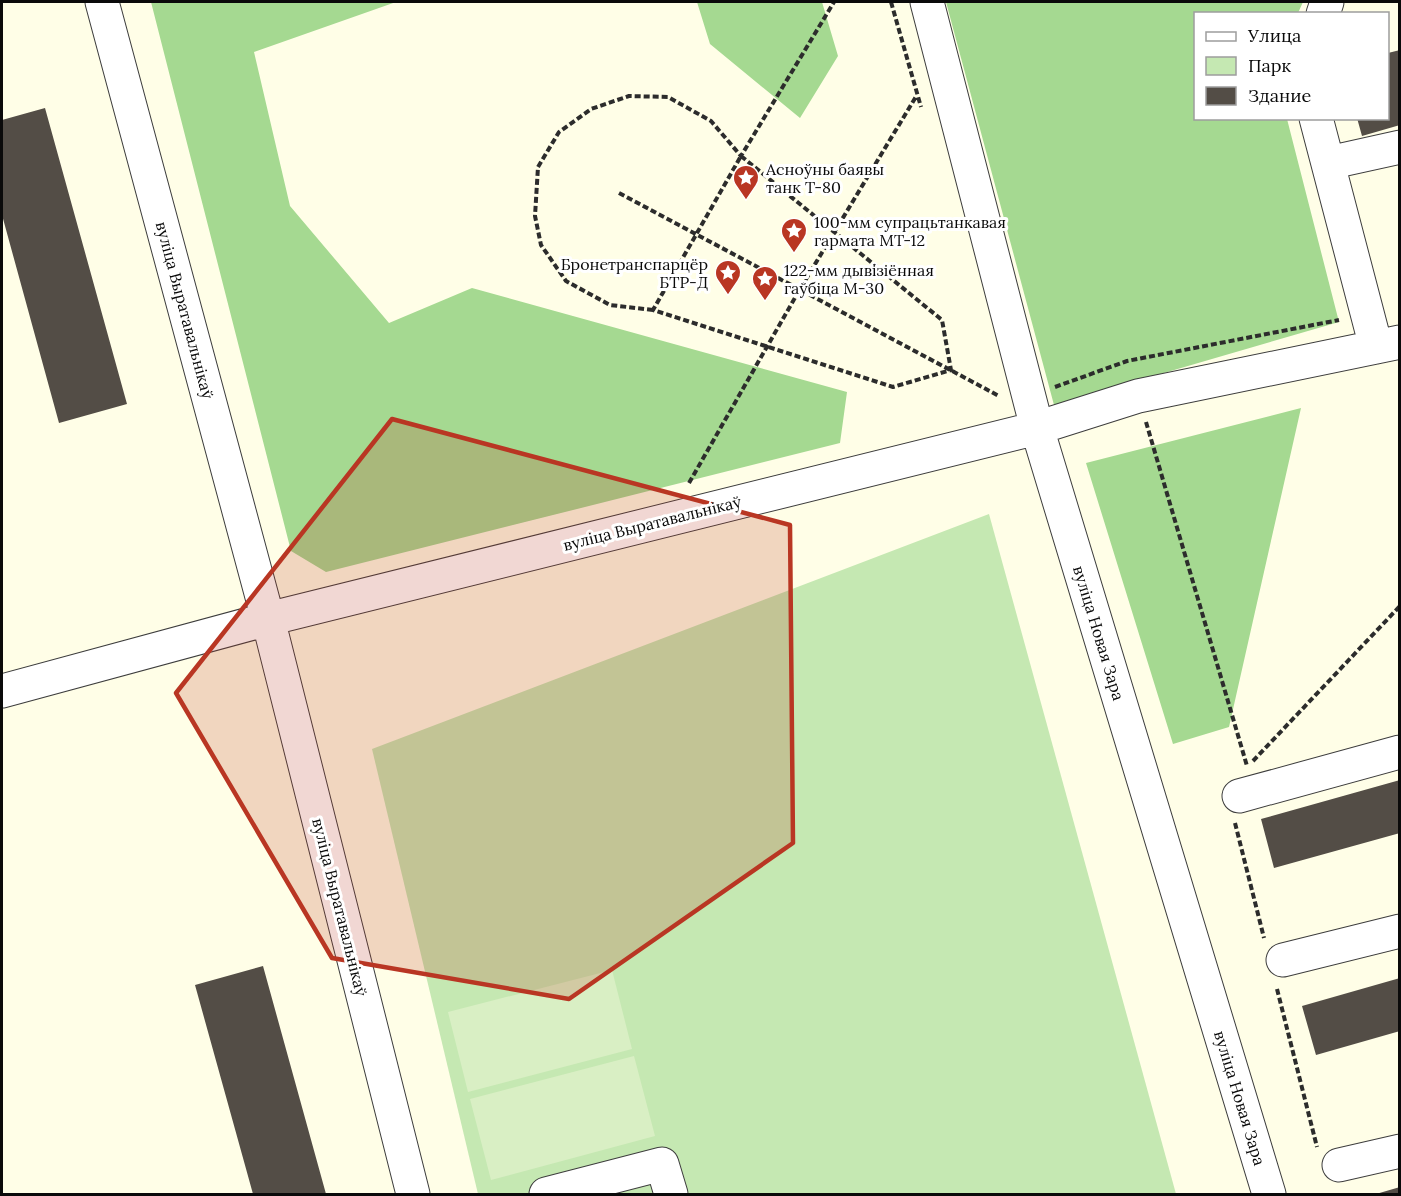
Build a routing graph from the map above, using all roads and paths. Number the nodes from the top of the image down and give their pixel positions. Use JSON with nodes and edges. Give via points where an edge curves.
{"nodes":[{"id":1,"x":102,"y":2,"type":"edge"},
{"id":2,"x":834,"y":2,"type":"edge"},
{"id":3,"x":927,"y":2,"type":"edge"},
{"id":4,"x":917,"y":95,"type":"dead end"},
{"id":5,"x":1317,"y":120,"type":"edge"},
{"id":6,"x":1400,"y":147,"type":"edge"},
{"id":7,"x":741,"y":156,"type":"junction"},
{"id":8,"x":1328,"y":163,"type":"junction"},
{"id":9,"x":834,"y":232,"type":"junction"},
{"id":10,"x":653,"y":310,"type":"junction"},
{"id":11,"x":1388,"y":344,"type":"edge"},
{"id":12,"x":766,"y":346,"type":"junction"},
{"id":13,"x":1127,"y":361,"type":"dead end"},
{"id":14,"x":1138,"y":396,"type":"junction"},
{"id":15,"x":1037,"y":428,"type":"junction"},
{"id":16,"x":686,"y":489,"type":"dead end"},
{"id":17,"x":1400,"y":606,"type":"edge"},
{"id":18,"x":268,"y":619,"type":"junction"},
{"id":19,"x":2,"y":691,"type":"edge"},
{"id":20,"x":1400,"y":752,"type":"edge"},
{"id":21,"x":1240,"y":787,"type":"junction"},
{"id":22,"x":1400,"y":931,"type":"edge"},
{"id":23,"x":1275,"y":962,"type":"junction"},
{"id":24,"x":1400,"y":1151,"type":"edge"},
{"id":25,"x":1329,"y":1162,"type":"joint"},
{"id":26,"x":413,"y":1194,"type":"edge"},
{"id":27,"x":546,"y":1194,"type":"edge"},
{"id":28,"x":671,"y":1194,"type":"edge"},
{"id":29,"x":1269,"y":1194,"type":"edge"}],
"edges":[{"from":1,"to":18,"type":"street","name":"вуліца Выратавальнікаў"},
{"from":2,"to":7,"type":"path"},
{"from":3,"to":15,"type":"street","name":"вуліца Новая Зара"},
{"from":4,"to":9,"type":"path"},
{"from":5,"to":8,"type":"street"},
{"from":6,"to":8,"type":"street"},
{"from":7,"to":9,"type":"path"},
{"from":7,"to":10,"type":"path"},
{"from":7,"to":10,"type":"path","via":[[711,121],[668,97],[629,96],[591,109],[559,132],[538,167],[535,216],[541,245],[566,281],[610,305]]},
{"from":8,"to":11,"type":"street"},
{"from":9,"to":12,"type":"path"},
{"from":9,"to":12,"type":"path","via":[[942,320],[951,370],[893,387]]},
{"from":10,"to":12,"type":"path"},
{"from":11,"to":14,"type":"street"},
{"from":12,"to":16,"type":"path"},
{"from":13,"to":14,"type":"path"},
{"from":14,"to":15,"type":"street"},
{"from":14,"to":21,"type":"path"},
{"from":15,"to":18,"type":"street","name":"вуліца Выратавальнікаў"},
{"from":15,"to":29,"type":"street","name":"вуліца Новая Зара"},
{"from":17,"to":21,"type":"path"},
{"from":18,"to":19,"type":"street"},
{"from":18,"to":26,"type":"street","name":"вуліца Выратавальнікаў"},
{"from":20,"to":21,"type":"street"},
{"from":21,"to":23,"type":"path"},
{"from":22,"to":23,"type":"street"},
{"from":23,"to":25,"type":"path"},
{"from":24,"to":25,"type":"street"},
{"from":27,"to":28,"type":"street","via":[[662,1164]]}]}
